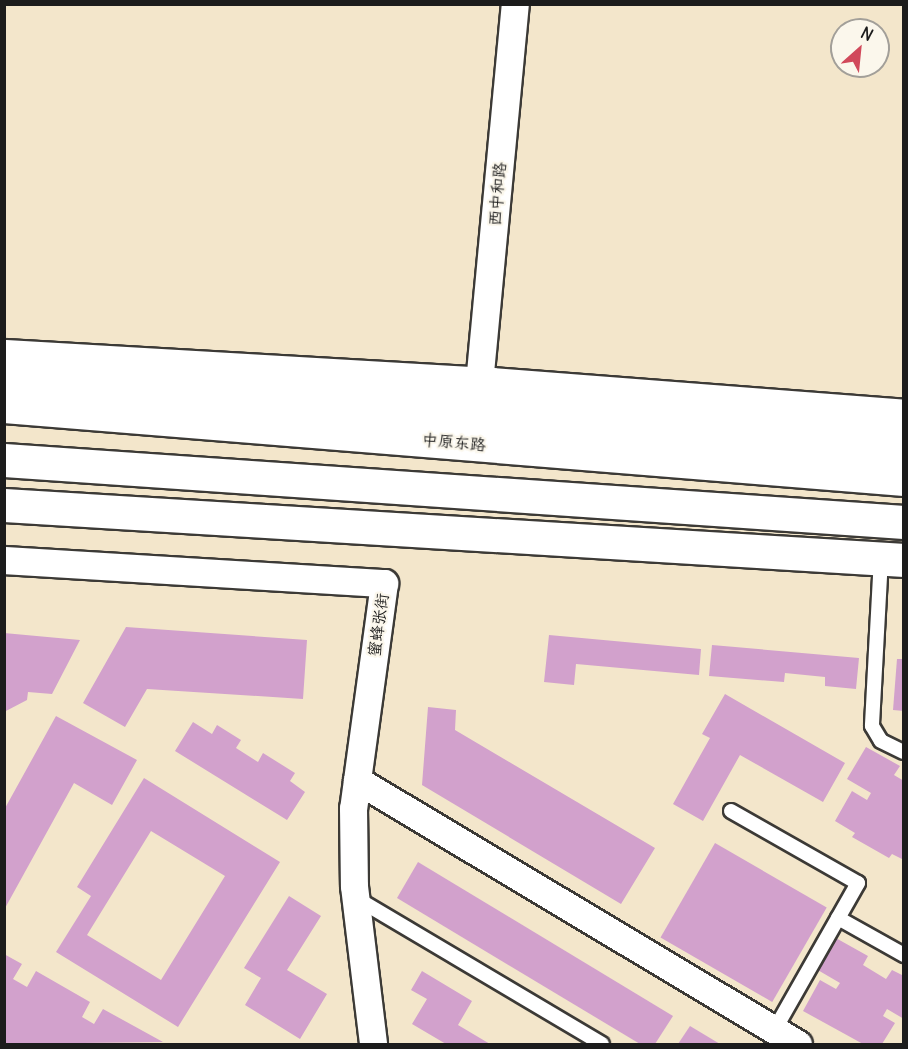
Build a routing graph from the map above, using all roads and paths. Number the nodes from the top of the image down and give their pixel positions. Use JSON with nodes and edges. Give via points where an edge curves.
{"nodes":[{"id":1,"x":515,"y":4,"type":"edge"},
{"id":2,"x":4,"y":356,"type":"edge"},
{"id":3,"x":4,"y":380,"type":"edge"},
{"id":4,"x":478,"y":383,"type":"junction"},
{"id":5,"x":4,"y":406,"type":"edge"},
{"id":6,"x":903,"y":416,"type":"edge"},
{"id":7,"x":903,"y":447,"type":"edge"},
{"id":8,"x":4,"y":460,"type":"edge"},
{"id":9,"x":903,"y":479,"type":"edge"},
{"id":10,"x":4,"y":505,"type":"edge"},
{"id":11,"x":903,"y":522,"type":"edge"},
{"id":12,"x":892,"y":559,"type":"edge"},
{"id":13,"x":4,"y":560,"type":"edge"},
{"id":14,"x":903,"y":752,"type":"edge"},
{"id":15,"x":357,"y":780,"type":"junction"},
{"id":16,"x":731,"y":811,"type":"dead end"},
{"id":17,"x":356,"y":898,"type":"junction"},
{"id":18,"x":838,"y":918,"type":"junction"},
{"id":19,"x":903,"y":955,"type":"edge"},
{"id":20,"x":774,"y":1031,"type":"junction"},
{"id":21,"x":373,"y":1044,"type":"edge"},
{"id":22,"x":602,"y":1044,"type":"edge"},
{"id":23,"x":798,"y":1044,"type":"edge"}],
"edges":[{"from":1,"to":4,"type":"street","name":"西中和路"},
{"from":2,"to":4,"type":"street"},
{"from":3,"to":7,"type":"street"},
{"from":4,"to":6,"type":"street"},
{"from":5,"to":9,"type":"street","name":"中原东路"},
{"from":8,"to":11,"type":"street"},
{"from":10,"to":12,"type":"street"},
{"from":12,"to":14,"type":"lane","via":[[872,726],[881,741]]},
{"from":13,"to":15,"type":"street","name":"蜜蜂张街","via":[[384,583]]},
{"from":15,"to":17,"type":"street","name":"蜜蜂张街","via":[[353,808]]},
{"from":15,"to":20,"type":"street"},
{"from":16,"to":18,"type":"lane","via":[[858,883]]},
{"from":17,"to":21,"type":"street","name":"蜜蜂张街"},
{"from":17,"to":22,"type":"lane"},
{"from":18,"to":19,"type":"lane"},
{"from":18,"to":20,"type":"lane"},
{"from":20,"to":23,"type":"street"}]}
